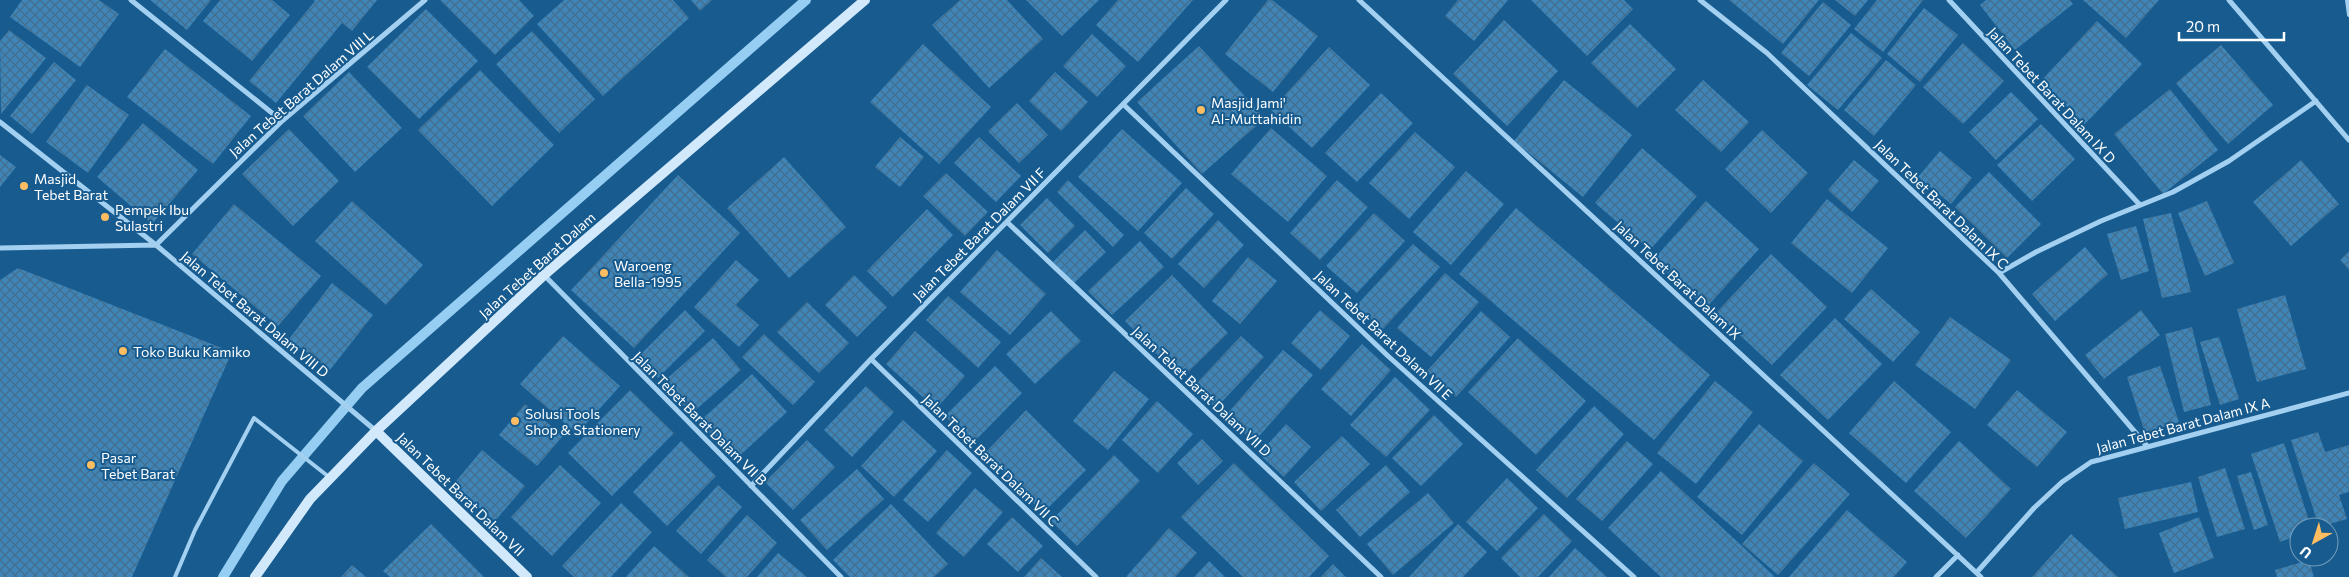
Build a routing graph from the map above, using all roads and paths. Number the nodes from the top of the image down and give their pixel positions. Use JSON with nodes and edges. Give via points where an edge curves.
{"nodes":[{"id":1,"x":131,"y":0,"type":"edge"},
{"id":2,"x":425,"y":0,"type":"edge"},
{"id":3,"x":865,"y":0,"type":"edge"},
{"id":4,"x":1226,"y":0,"type":"edge"},
{"id":5,"x":1359,"y":0,"type":"edge"},
{"id":6,"x":1700,"y":0,"type":"edge"},
{"id":7,"x":1949,"y":0,"type":"edge"},
{"id":8,"x":2229,"y":0,"type":"edge"},
{"id":9,"x":2347,"y":0,"type":"edge"},
{"id":10,"x":2349,"y":15,"type":"edge"},
{"id":11,"x":2316,"y":102,"type":"junction"},
{"id":12,"x":1123,"y":104,"type":"junction"},
{"id":13,"x":282,"y":121,"type":"junction"},
{"id":14,"x":0,"y":122,"type":"edge"},
{"id":15,"x":2349,"y":140,"type":"edge"},
{"id":16,"x":2140,"y":205,"type":"junction"},
{"id":17,"x":1007,"y":222,"type":"junction"},
{"id":18,"x":156,"y":245,"type":"junction"},
{"id":19,"x":0,"y":248,"type":"edge"},
{"id":20,"x":1999,"y":274,"type":"junction"},
{"id":21,"x":544,"y":275,"type":"junction"},
{"id":22,"x":871,"y":358,"type":"junction"},
{"id":23,"x":2349,"y":393,"type":"edge"},
{"id":24,"x":376,"y":431,"type":"junction"},
{"id":25,"x":2147,"y":446,"type":"junction"},
{"id":26,"x":330,"y":478,"type":"junction"},
{"id":27,"x":751,"y":486,"type":"junction"},
{"id":28,"x":1958,"y":554,"type":"junction"},
{"id":29,"x":1976,"y":572,"type":"junction"},
{"id":30,"x":175,"y":577,"type":"edge"},
{"id":31,"x":254,"y":577,"type":"edge"},
{"id":32,"x":527,"y":577,"type":"edge"},
{"id":33,"x":840,"y":577,"type":"edge"},
{"id":34,"x":1096,"y":577,"type":"edge"},
{"id":35,"x":1381,"y":577,"type":"edge"},
{"id":36,"x":1634,"y":577,"type":"edge"},
{"id":37,"x":1936,"y":577,"type":"edge"},
{"id":38,"x":1981,"y":577,"type":"edge"}],
"edges":[{"from":1,"to":13,"type":"street"},
{"from":2,"to":13,"type":"street","name":"Jalan Tebet Barat Dalam VIII L"},
{"from":3,"to":21,"type":"street","name":"Jalan Tebet Barat Dalam"},
{"from":4,"to":12,"type":"street","name":"Jalan Tebet Barat Dalam VII F"},
{"from":5,"to":28,"type":"street","name":"Jalan Tebet Barat Dalam IX"},
{"from":6,"to":20,"type":"street","name":"Jalan Tebet Barat Dalam IX C","via":[[1767,53]]},
{"from":7,"to":16,"type":"street","name":"Jalan Tebet Barat Dalam IX D"},
{"from":8,"to":11,"type":"street"},
{"from":9,"to":10,"type":"lane"},
{"from":11,"to":15,"type":"street"},
{"from":11,"to":16,"type":"street","via":[[2229,161],[2172,192]]},
{"from":12,"to":17,"type":"street","name":"Jalan Tebet Barat Dalam VII F"},
{"from":12,"to":36,"type":"street","name":"Jalan Tebet Barat Dalam VII E","via":[[1388,356]]},
{"from":13,"to":18,"type":"street","name":"Jalan Tebet Barat Dalam VIII L"},
{"from":14,"to":18,"type":"street","name":"Jalan Tebet Barat Dalam VIII D"},
{"from":16,"to":20,"type":"street","via":[[2036,252]]},
{"from":17,"to":22,"type":"street","name":"Jalan Tebet Barat Dalam VII F"},
{"from":17,"to":35,"type":"street","name":"Jalan Tebet Barat Dalam VII D"},
{"from":18,"to":19,"type":"street"},
{"from":18,"to":24,"type":"street","name":"Jalan Tebet Barat Dalam VIII D"},
{"from":20,"to":25,"type":"street","name":"Jalan Tebet Barat Dalam IX C"},
{"from":21,"to":24,"type":"street","name":"Jalan Tebet Barat Dalam"},
{"from":21,"to":27,"type":"street","name":"Jalan Tebet Barat Dalam VII B"},
{"from":22,"to":27,"type":"street","name":"Jalan Tebet Barat Dalam VII F"},
{"from":22,"to":34,"type":"street","name":"Jalan Tebet Barat Dalam VII C"},
{"from":23,"to":25,"type":"street","name":"Jalan Tebet Barat Dalam IX A"},
{"from":24,"to":26,"type":"street","name":"Jalan Tebet Barat Dalam"},
{"from":24,"to":32,"type":"street","name":"Jalan Tebet Barat Dalam VII"},
{"from":25,"to":29,"type":"street","name":"Jalan Tebet Barat Dalam IX A","via":[[2091,462],[2062,482]]},
{"from":26,"to":30,"type":"lane","via":[[254,418]]},
{"from":26,"to":31,"type":"street","name":"Jalan Tebet Barat Dalam","via":[[310,499]]},
{"from":27,"to":33,"type":"street","name":"Jalan Tebet Barat Dalam VII B"},
{"from":28,"to":29,"type":"street","name":"Jalan Tebet Barat Dalam IX"},
{"from":28,"to":37,"type":"street"},
{"from":29,"to":38,"type":"street","name":"Jalan Tebet Barat Dalam IX"}]}
